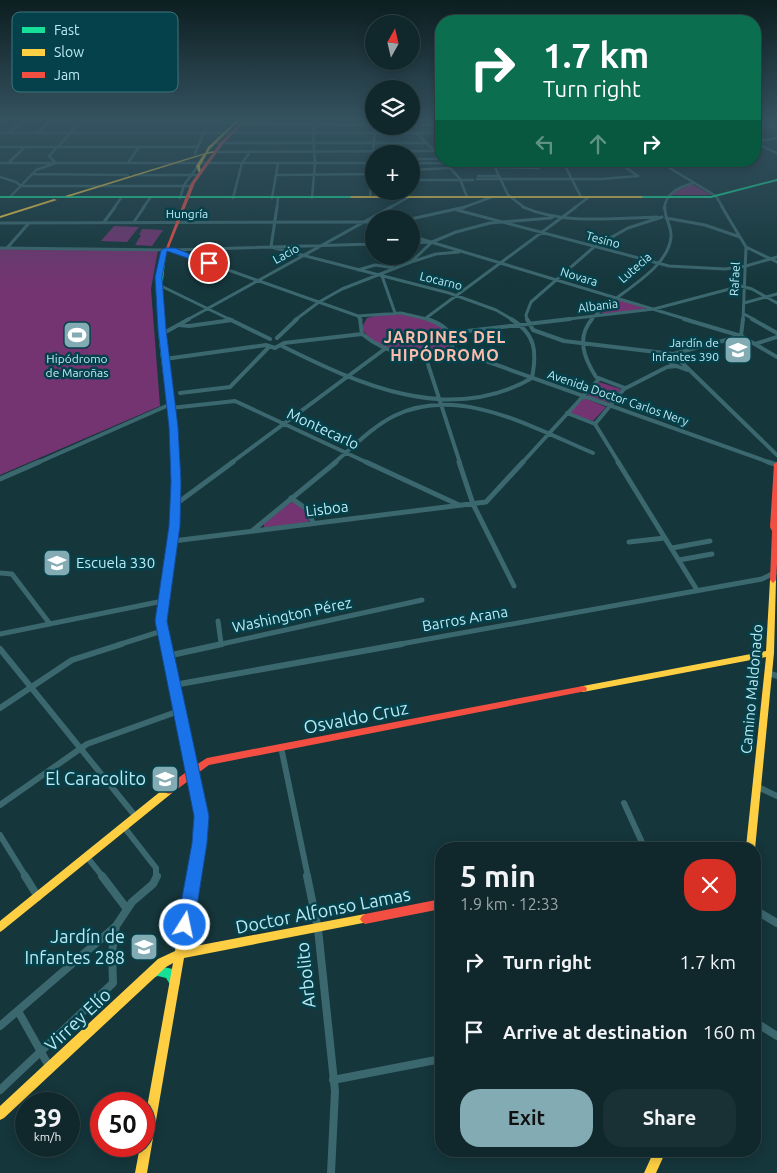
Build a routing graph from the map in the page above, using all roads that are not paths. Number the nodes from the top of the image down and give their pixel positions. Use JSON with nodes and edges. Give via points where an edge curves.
{"nodes":[{"id":1,"x":314,"y":174,"type":"edge"},
{"id":2,"x":31,"y":175,"type":"edge"},
{"id":3,"x":105,"y":175,"type":"edge"},
{"id":4,"x":131,"y":175,"type":"joint"},
{"id":5,"x":195,"y":175,"type":"edge"},
{"id":6,"x":239,"y":175,"type":"edge"},
{"id":7,"x":276,"y":175,"type":"joint"},
{"id":8,"x":286,"y":175,"type":"edge"},
{"id":9,"x":456,"y":175,"type":"edge"},
{"id":10,"x":569,"y":175,"type":"edge"},
{"id":11,"x":636,"y":175,"type":"edge"},
{"id":12,"x":680,"y":175,"type":"edge"},
{"id":13,"x":500,"y":176,"type":"joint"},
{"id":14,"x":0,"y":178,"type":"edge"},
{"id":15,"x":476,"y":178,"type":"junction"},
{"id":16,"x":420,"y":180,"type":"edge"},
{"id":17,"x":460,"y":180,"type":"junction"},
{"id":18,"x":501,"y":180,"type":"junction"},
{"id":19,"x":572,"y":180,"type":"junction"},
{"id":20,"x":776,"y":181,"type":"edge"},
{"id":21,"x":693,"y":183,"type":"junction"},
{"id":22,"x":21,"y":186,"type":"junction"},
{"id":23,"x":94,"y":186,"type":"junction"},
{"id":24,"x":187,"y":186,"type":"junction"},
{"id":25,"x":716,"y":196,"type":"junction"},
{"id":26,"x":0,"y":197,"type":"edge"},
{"id":27,"x":10,"y":197,"type":"junction"},
{"id":28,"x":365,"y":197,"type":"edge"},
{"id":29,"x":467,"y":197,"type":"junction"},
{"id":30,"x":492,"y":197,"type":"junction"},
{"id":31,"x":510,"y":197,"type":"junction"},
{"id":32,"x":581,"y":197,"type":"junction"},
{"id":33,"x":590,"y":197,"type":"junction"},
{"id":34,"x":668,"y":197,"type":"junction"},
{"id":35,"x":58,"y":198,"type":"junction"},
{"id":36,"x":121,"y":198,"type":"junction"},
{"id":37,"x":150,"y":198,"type":"junction"},
{"id":38,"x":183,"y":198,"type":"junction"},
{"id":39,"x":233,"y":198,"type":"junction"},
{"id":40,"x":275,"y":198,"type":"junction"},
{"id":41,"x":312,"y":198,"type":"junction"},
{"id":42,"x":420,"y":198,"type":"edge"},
{"id":43,"x":405,"y":200,"type":"edge"},
{"id":44,"x":387,"y":210,"type":"edge"},
{"id":45,"x":457,"y":210,"type":"junction"},
{"id":46,"x":0,"y":216,"type":"edge"},
{"id":47,"x":554,"y":216,"type":"junction"},
{"id":48,"x":420,"y":217,"type":"edge"},
{"id":49,"x":648,"y":217,"type":"junction"},
{"id":50,"x":561,"y":218,"type":"junction"},
{"id":51,"x":664,"y":218,"type":"junction"},
{"id":52,"x":651,"y":221,"type":"junction"},
{"id":53,"x":104,"y":222,"type":"junction"},
{"id":54,"x":134,"y":222,"type":"junction"},
{"id":55,"x":176,"y":222,"type":"junction"},
{"id":56,"x":274,"y":222,"type":"junction"},
{"id":57,"x":365,"y":222,"type":"joint"},
{"id":58,"x":500,"y":222,"type":"junction"},
{"id":59,"x":0,"y":223,"type":"edge"},
{"id":60,"x":29,"y":223,"type":"junction"},
{"id":61,"x":541,"y":233,"type":"junction"},
{"id":62,"x":740,"y":237,"type":"junction"},
{"id":63,"x":420,"y":239,"type":"edge"},
{"id":64,"x":432,"y":242,"type":"junction"},
{"id":65,"x":420,"y":243,"type":"edge"},
{"id":66,"x":365,"y":244,"type":"edge"},
{"id":67,"x":323,"y":245,"type":"junction"},
{"id":68,"x":271,"y":246,"type":"junction"},
{"id":69,"x":594,"y":247,"type":"junction"},
{"id":70,"x":746,"y":247,"type":"junction"},
{"id":71,"x":0,"y":248,"type":"edge"},
{"id":72,"x":7,"y":248,"type":"junction"},
{"id":73,"x":168,"y":250,"type":"junction"},
{"id":74,"x":464,"y":252,"type":"junction"},
{"id":75,"x":420,"y":253,"type":"edge"},
{"id":76,"x":304,"y":256,"type":"junction"},
{"id":77,"x":777,"y":257,"type":"edge"},
{"id":78,"x":420,"y":259,"type":"edge"},
{"id":79,"x":771,"y":259,"type":"junction"},
{"id":80,"x":777,"y":262,"type":"edge"},
{"id":81,"x":500,"y":263,"type":"junction"},
{"id":82,"x":657,"y":264,"type":"junction"},
{"id":83,"x":403,"y":265,"type":"edge"},
{"id":84,"x":746,"y":266,"type":"junction"},
{"id":85,"x":395,"y":268,"type":"junction"},
{"id":86,"x":358,"y":270,"type":"junction"},
{"id":87,"x":377,"y":275,"type":"junction"},
{"id":88,"x":382,"y":276,"type":"junction"},
{"id":89,"x":556,"y":280,"type":"junction"},
{"id":90,"x":258,"y":281,"type":"junction"},
{"id":91,"x":159,"y":285,"type":"junction"},
{"id":92,"x":745,"y":286,"type":"junction"},
{"id":93,"x":777,"y":294,"type":"edge"},
{"id":94,"x":458,"y":295,"type":"junction"},
{"id":95,"x":767,"y":297,"type":"junction"},
{"id":96,"x":615,"y":298,"type":"junction"},
{"id":97,"x":318,"y":302,"type":"junction"},
{"id":98,"x":744,"y":303,"type":"junction"},
{"id":99,"x":777,"y":303,"type":"edge"},
{"id":100,"x":208,"y":308,"type":"junction"},
{"id":101,"x":654,"y":309,"type":"junction"},
{"id":102,"x":395,"y":313,"type":"junction"},
{"id":103,"x":744,"y":314,"type":"junction"},
{"id":104,"x":358,"y":316,"type":"junction"},
{"id":105,"x":369,"y":316,"type":"junction"},
{"id":106,"x":594,"y":316,"type":"junction"},
{"id":107,"x":426,"y":318,"type":"junction"},
{"id":108,"x":232,"y":320,"type":"junction"},
{"id":109,"x":525,"y":320,"type":"junction"},
{"id":110,"x":514,"y":321,"type":"junction"},
{"id":111,"x":362,"y":322,"type":"junction"},
{"id":112,"x":528,"y":324,"type":"junction"},
{"id":113,"x":178,"y":325,"type":"junction"},
{"id":114,"x":519,"y":325,"type":"junction"},
{"id":115,"x":533,"y":330,"type":"junction"},
{"id":116,"x":162,"y":331,"type":"junction"},
{"id":117,"x":524,"y":331,"type":"junction"},
{"id":118,"x":450,"y":333,"type":"junction"},
{"id":119,"x":777,"y":333,"type":"edge"},
{"id":120,"x":362,"y":334,"type":"junction"},
{"id":121,"x":741,"y":336,"type":"junction"},
{"id":122,"x":777,"y":337,"type":"edge"},
{"id":123,"x":277,"y":338,"type":"junction"},
{"id":124,"x":270,"y":339,"type":"junction"},
{"id":125,"x":283,"y":344,"type":"junction"},
{"id":126,"x":582,"y":344,"type":"junction"},
{"id":127,"x":755,"y":344,"type":"junction"},
{"id":128,"x":267,"y":346,"type":"junction"},
{"id":129,"x":386,"y":348,"type":"junction"},
{"id":130,"x":452,"y":350,"type":"junction"},
{"id":131,"x":655,"y":353,"type":"junction"},
{"id":132,"x":673,"y":354,"type":"junction"},
{"id":133,"x":425,"y":355,"type":"junction"},
{"id":134,"x":777,"y":357,"type":"edge"},
{"id":135,"x":165,"y":359,"type":"junction"},
{"id":136,"x":668,"y":360,"type":"junction"},
{"id":137,"x":681,"y":363,"type":"junction"},
{"id":138,"x":676,"y":366,"type":"junction"},
{"id":139,"x":667,"y":367,"type":"junction"},
{"id":140,"x":688,"y":370,"type":"junction"},
{"id":141,"x":347,"y":378,"type":"junction"},
{"id":142,"x":532,"y":378,"type":"junction"},
{"id":143,"x":598,"y":380,"type":"junction"},
{"id":144,"x":230,"y":387,"type":"junction"},
{"id":145,"x":625,"y":388,"type":"junction"},
{"id":146,"x":180,"y":393,"type":"dead end"},
{"id":147,"x":231,"y":396,"type":"junction"},
{"id":148,"x":583,"y":396,"type":"junction"},
{"id":149,"x":440,"y":402,"type":"junction"},
{"id":150,"x":171,"y":406,"type":"junction"},
{"id":151,"x":610,"y":406,"type":"junction"},
{"id":152,"x":567,"y":413,"type":"junction"},
{"id":153,"x":285,"y":424,"type":"junction"},
{"id":154,"x":595,"y":424,"type":"junction"},
{"id":155,"x":548,"y":435,"type":"junction"},
{"id":156,"x":347,"y":453,"type":"junction"},
{"id":157,"x":593,"y":453,"type":"dead end"},
{"id":158,"x":777,"y":455,"type":"edge"},
{"id":159,"x":777,"y":464,"type":"edge"},
{"id":160,"x":0,"y":479,"type":"edge"},
{"id":161,"x":776,"y":491,"type":"edge"},
{"id":162,"x":291,"y":498,"type":"junction"},
{"id":163,"x":176,"y":504,"type":"junction"},
{"id":164,"x":473,"y":504,"type":"junction"},
{"id":165,"x":460,"y":506,"type":"junction"},
{"id":166,"x":313,"y":523,"type":"junction"},
{"id":167,"x":252,"y":531,"type":"junction"},
{"id":168,"x":776,"y":531,"type":"edge"},
{"id":169,"x":665,"y":538,"type":"junction"},
{"id":170,"x":172,"y":541,"type":"junction"},
{"id":171,"x":629,"y":542,"type":"dead end"},
{"id":172,"x":710,"y":542,"type":"dead end"},
{"id":173,"x":672,"y":548,"type":"junction"},
{"id":174,"x":712,"y":554,"type":"dead end"},
{"id":175,"x":678,"y":560,"type":"junction"},
{"id":176,"x":776,"y":564,"type":"edge"},
{"id":177,"x":1,"y":572,"type":"edge"},
{"id":178,"x":774,"y":573,"type":"junction"},
{"id":179,"x":762,"y":579,"type":"junction"},
{"id":180,"x":514,"y":586,"type":"dead end"},
{"id":181,"x":774,"y":586,"type":"junction"},
{"id":182,"x":697,"y":590,"type":"junction"},
{"id":183,"x":422,"y":600,"type":"dead end"},
{"id":184,"x":163,"y":601,"type":"junction"},
{"id":185,"x":775,"y":611,"type":"edge"},
{"id":186,"x":218,"y":621,"type":"dead end"},
{"id":187,"x":50,"y":624,"type":"junction"},
{"id":188,"x":162,"y":631,"type":"junction"},
{"id":189,"x":0,"y":634,"type":"edge"},
{"id":190,"x":221,"y":643,"type":"junction"},
{"id":191,"x":0,"y":649,"type":"edge"},
{"id":192,"x":770,"y":653,"type":"junction"},
{"id":193,"x":167,"y":656,"type":"junction"},
{"id":194,"x":768,"y":673,"type":"junction"},
{"id":195,"x":777,"y":676,"type":"edge"},
{"id":196,"x":174,"y":685,"type":"junction"},
{"id":197,"x":30,"y":688,"type":"junction"},
{"id":198,"x":0,"y":708,"type":"edge"},
{"id":199,"x":179,"y":711,"type":"junction"},
{"id":200,"x":282,"y":747,"type":"junction"},
{"id":201,"x":80,"y":748,"type":"junction"},
{"id":202,"x":193,"y":770,"type":"junction"},
{"id":203,"x":756,"y":786,"type":"junction"},
{"id":204,"x":777,"y":796,"type":"edge"},
{"id":205,"x":624,"y":803,"type":"dead end"},
{"id":206,"x":0,"y":805,"type":"edge"},
{"id":207,"x":136,"y":817,"type":"junction"},
{"id":208,"x":124,"y":827,"type":"junction"},
{"id":209,"x":0,"y":835,"type":"edge"},
{"id":210,"x":642,"y":842,"type":"edge"},
{"id":211,"x":751,"y":842,"type":"edge"},
{"id":212,"x":87,"y":857,"type":"junction"},
{"id":213,"x":38,"y":897,"type":"junction"},
{"id":214,"x":435,"y":905,"type":"edge"},
{"id":215,"x":127,"y":909,"type":"junction"},
{"id":216,"x":761,"y":914,"type":"edge"},
{"id":217,"x":777,"y":923,"type":"edge"},
{"id":218,"x":116,"y":926,"type":"junction"},
{"id":219,"x":0,"y":927,"type":"edge"},
{"id":220,"x":318,"y":928,"type":"junction"},
{"id":221,"x":180,"y":954,"type":"junction"},
{"id":222,"x":152,"y":973,"type":"junction"},
{"id":223,"x":175,"y":982,"type":"junction"},
{"id":224,"x":18,"y":1011,"type":"junction"},
{"id":225,"x":0,"y":1026,"type":"edge"},
{"id":226,"x":761,"y":1026,"type":"edge"},
{"id":227,"x":777,"y":1036,"type":"edge"},
{"id":228,"x":40,"y":1052,"type":"junction"},
{"id":229,"x":435,"y":1060,"type":"edge"},
{"id":230,"x":50,"y":1068,"type":"junction"},
{"id":231,"x":333,"y":1080,"type":"junction"},
{"id":232,"x":0,"y":1090,"type":"edge"},
{"id":233,"x":0,"y":1114,"type":"edge"},
{"id":234,"x":657,"y":1157,"type":"edge"},
{"id":235,"x":141,"y":1173,"type":"edge"},
{"id":236,"x":331,"y":1173,"type":"edge"},
{"id":237,"x":650,"y":1173,"type":"edge"}],
"edges":[{"from":1,"to":41,"type":"street"},
{"from":2,"to":22,"type":"street"},
{"from":3,"to":4,"type":"street"},
{"from":4,"to":23,"type":"main road"},
{"from":5,"to":24,"type":"main road"},
{"from":6,"to":39,"type":"street"},
{"from":7,"to":8,"type":"street"},
{"from":7,"to":40,"type":"street"},
{"from":9,"to":17,"type":"street"},
{"from":10,"to":19,"type":"street"},
{"from":11,"to":19,"type":"street"},
{"from":12,"to":21,"type":"street"},
{"from":13,"to":15,"type":"street"},
{"from":13,"to":18,"type":"street"},
{"from":14,"to":22,"type":"street"},
{"from":15,"to":17,"type":"street"},
{"from":15,"to":18,"type":"street"},
{"from":16,"to":17,"type":"street"},
{"from":17,"to":29,"type":"street"},
{"from":18,"to":19,"type":"street"},
{"from":18,"to":31,"type":"street"},
{"from":19,"to":32,"type":"street"},
{"from":20,"to":25,"type":"main road"},
{"from":21,"to":25,"type":"street"},
{"from":21,"to":34,"type":"street","via":[[674,189]]},
{"from":22,"to":23,"type":"street"},
{"from":22,"to":27,"type":"street"},
{"from":23,"to":24,"type":"street"},
{"from":23,"to":35,"type":"main road"},
{"from":24,"to":38,"type":"main road"},
{"from":25,"to":34,"type":"main road"},
{"from":25,"to":62,"type":"street","name":"Rafael"},
{"from":26,"to":27,"type":"main road"},
{"from":27,"to":35,"type":"main road"},
{"from":28,"to":41,"type":"main road"},
{"from":29,"to":30,"type":"main road"},
{"from":29,"to":42,"type":"main road"},
{"from":30,"to":31,"type":"main road"},
{"from":30,"to":45,"type":"street"},
{"from":31,"to":32,"type":"main road"},
{"from":31,"to":47,"type":"street","via":[[530,209]]},
{"from":32,"to":33,"type":"main road"},
{"from":33,"to":34,"type":"main road"},
{"from":33,"to":50,"type":"street"},
{"from":34,"to":51,"type":"street","name":"Lutecia"},
{"from":35,"to":36,"type":"main road"},
{"from":35,"to":46,"type":"main road"},
{"from":36,"to":37,"type":"main road"},
{"from":36,"to":53,"type":"street"},
{"from":37,"to":38,"type":"main road"},
{"from":37,"to":54,"type":"street"},
{"from":38,"to":39,"type":"main road"},
{"from":38,"to":55,"type":"main road"},
{"from":39,"to":40,"type":"main road"},
{"from":40,"to":41,"type":"main road"},
{"from":40,"to":56,"type":"street"},
{"from":43,"to":44,"type":"street","name":"Lacio"},
{"from":45,"to":48,"type":"street"},
{"from":45,"to":58,"type":"street","name":"Tesino"},
{"from":47,"to":50,"type":"street"},
{"from":47,"to":58,"type":"street"},
{"from":49,"to":50,"type":"street"},
{"from":49,"to":51,"type":"street"},
{"from":49,"to":52,"type":"street"},
{"from":50,"to":61,"type":"street"},
{"from":51,"to":52,"type":"street"},
{"from":51,"to":62,"type":"street","via":[[705,225]]},
{"from":51,"to":82,"type":"street","name":"Lutecia","via":[[671,229],[671,240]]},
{"from":52,"to":69,"type":"street","via":[[628,228]]},
{"from":53,"to":54,"type":"street","name":"Hungría"},
{"from":53,"to":60,"type":"street","name":"Hungría"},
{"from":54,"to":55,"type":"street","name":"Hungría"},
{"from":55,"to":56,"type":"street","name":"Hungría"},
{"from":55,"to":73,"type":"main road"},
{"from":56,"to":57,"type":"street","name":"Hungría"},
{"from":56,"to":68,"type":"street"},
{"from":57,"to":67,"type":"street","name":"Lacio"},
{"from":58,"to":61,"type":"street","name":"Tesino"},
{"from":58,"to":64,"type":"street","via":[[466,229]]},
{"from":59,"to":60,"type":"street","name":"Hungría"},
{"from":60,"to":72,"type":"street"},
{"from":61,"to":69,"type":"street","name":"Tesino"},
{"from":61,"to":81,"type":"street"},
{"from":62,"to":70,"type":"street","name":"Rafael"},
{"from":63,"to":64,"type":"street","name":"Novara"},
{"from":64,"to":65,"type":"street"},
{"from":64,"to":74,"type":"street","name":"Novara"},
{"from":64,"to":75,"type":"street"},
{"from":66,"to":67,"type":"street"},
{"from":67,"to":68,"type":"street"},
{"from":67,"to":76,"type":"street","name":"Lacio"},
{"from":68,"to":73,"type":"street"},
{"from":68,"to":76,"type":"street","name":"Locarno"},
{"from":69,"to":82,"type":"street","name":"Tesino"},
{"from":69,"to":89,"type":"street"},
{"from":70,"to":79,"type":"street"},
{"from":70,"to":84,"type":"street","name":"Rafael"},
{"from":71,"to":72,"type":"street"},
{"from":72,"to":73,"type":"street"},
{"from":73,"to":90,"type":"street"},
{"from":73,"to":91,"type":"main road","via":[[160,264]]},
{"from":74,"to":78,"type":"street","via":[[440,253]]},
{"from":74,"to":81,"type":"street","name":"Novara"},
{"from":76,"to":86,"type":"street","name":"Locarno"},
{"from":76,"to":90,"type":"street","name":"Lacio"},
{"from":77,"to":79,"type":"street","name":"Tesino"},
{"from":79,"to":80,"type":"street"},
{"from":79,"to":84,"type":"street","name":"Tesino"},
{"from":81,"to":89,"type":"street","name":"Novara"},
{"from":81,"to":94,"type":"street"},
{"from":82,"to":84,"type":"street","name":"Tesino","via":[[704,269]]},
{"from":82,"to":96,"type":"street","name":"Lutecia"},
{"from":83,"to":85,"type":"street"},
{"from":84,"to":92,"type":"street","name":"Rafael"},
{"from":85,"to":86,"type":"street","via":[[375,265]]},
{"from":85,"to":87,"type":"street"},
{"from":86,"to":87,"type":"street","name":"Locarno"},
{"from":87,"to":88,"type":"street","name":"Locarno"},
{"from":87,"to":97,"type":"street"},
{"from":88,"to":94,"type":"street","name":"Locarno"},
{"from":88,"to":102,"type":"street"},
{"from":89,"to":96,"type":"street","name":"Novara"},
{"from":89,"to":109,"type":"street","via":[[531,302]]},
{"from":90,"to":97,"type":"street"},
{"from":90,"to":100,"type":"street","name":"Lacio"},
{"from":91,"to":100,"type":"street"},
{"from":91,"to":116,"type":"main road"},
{"from":92,"to":95,"type":"street"},
{"from":92,"to":98,"type":"street","name":"Rafael"},
{"from":92,"to":101,"type":"street","name":"Albania"},
{"from":93,"to":95,"type":"street"},
{"from":94,"to":107,"type":"street"},
{"from":94,"to":110,"type":"street","name":"Locarno","via":[[489,306]]},
{"from":95,"to":98,"type":"street"},
{"from":95,"to":99,"type":"street"},
{"from":96,"to":101,"type":"street","name":"Novara"},
{"from":96,"to":106,"type":"street","name":"Lutecia"},
{"from":97,"to":104,"type":"street"},
{"from":97,"to":123,"type":"street"},
{"from":98,"to":103,"type":"street","name":"Rafael"},
{"from":100,"to":108,"type":"street"},
{"from":100,"to":113,"type":"street","name":"Lacio"},
{"from":101,"to":106,"type":"street","name":"Albania"},
{"from":101,"to":121,"type":"street","name":"Novara"},
{"from":102,"to":105,"type":"street"},
{"from":102,"to":107,"type":"street"},
{"from":103,"to":119,"type":"street"},
{"from":103,"to":121,"type":"street","name":"Rafael"},
{"from":104,"to":105,"type":"street"},
{"from":104,"to":111,"type":"street"},
{"from":105,"to":111,"type":"street"},
{"from":106,"to":112,"type":"street","name":"Albania"},
{"from":106,"to":126,"type":"street","name":"Lutecia","via":[[584,332]]},
{"from":107,"to":118,"type":"street"},
{"from":108,"to":113,"type":"street"},
{"from":108,"to":124,"type":"street"},
{"from":109,"to":110,"type":"street"},
{"from":109,"to":112,"type":"street"},
{"from":110,"to":114,"type":"street","name":"Locarno"},
{"from":111,"to":120,"type":"street"},
{"from":112,"to":114,"type":"street","name":"Albania"},
{"from":112,"to":115,"type":"street"},
{"from":113,"to":116,"type":"street","name":"Lacio"},
{"from":114,"to":117,"type":"street","name":"Locarno"},
{"from":114,"to":118,"type":"street","name":"Albania"},
{"from":115,"to":117,"type":"street"},
{"from":115,"to":126,"type":"street"},
{"from":116,"to":135,"type":"main road"},
{"from":117,"to":142,"type":"street","name":"Locarno","via":[[537,353],[538,361]]},
{"from":118,"to":130,"type":"street"},
{"from":120,"to":125,"type":"street"},
{"from":120,"to":129,"type":"street"},
{"from":121,"to":127,"type":"street"},
{"from":121,"to":132,"type":"street"},
{"from":122,"to":127,"type":"street"},
{"from":123,"to":124,"type":"street"},
{"from":123,"to":125,"type":"street"},
{"from":124,"to":128,"type":"street"},
{"from":125,"to":128,"type":"street"},
{"from":125,"to":141,"type":"street"},
{"from":126,"to":131,"type":"street"},
{"from":126,"to":143,"type":"street"},
{"from":127,"to":134,"type":"street"},
{"from":128,"to":135,"type":"street"},
{"from":128,"to":144,"type":"street"},
{"from":129,"to":133,"type":"street"},
{"from":129,"to":141,"type":"street"},
{"from":130,"to":133,"type":"street"},
{"from":130,"to":142,"type":"street","name":"Avenida Doctor Carlos Nery"},
{"from":131,"to":132,"type":"street"},
{"from":131,"to":136,"type":"street"},
{"from":132,"to":136,"type":"street"},
{"from":132,"to":137,"type":"street"},
{"from":133,"to":149,"type":"street"},
{"from":135,"to":150,"type":"main road"},
{"from":136,"to":138,"type":"street"},
{"from":136,"to":139,"type":"street"},
{"from":137,"to":138,"type":"street"},
{"from":137,"to":140,"type":"street"},
{"from":138,"to":139,"type":"street"},
{"from":138,"to":140,"type":"street"},
{"from":139,"to":145,"type":"street"},
{"from":140,"to":158,"type":"street"},
{"from":141,"to":149,"type":"street","via":[[392,394]]},
{"from":141,"to":153,"type":"street"},
{"from":142,"to":148,"type":"street","name":"Avenida Doctor Carlos Nery"},
{"from":142,"to":149,"type":"street","via":[[489,394]]},
{"from":143,"to":145,"type":"street"},
{"from":143,"to":148,"type":"street"},
{"from":144,"to":146,"type":"street"},
{"from":144,"to":147,"type":"street"},
{"from":145,"to":151,"type":"street"},
{"from":147,"to":150,"type":"street"},
{"from":147,"to":153,"type":"street","name":"Montecarlo"},
{"from":148,"to":151,"type":"street","name":"Avenida Doctor Carlos Nery"},
{"from":148,"to":152,"type":"street"},
{"from":149,"to":155,"type":"street","via":[[482,411]]},
{"from":149,"to":156,"type":"street","via":[[390,419]]},
{"from":149,"to":164,"type":"street"},
{"from":150,"to":160,"type":"street"},
{"from":150,"to":163,"type":"main road"},
{"from":151,"to":154,"type":"street"},
{"from":151,"to":159,"type":"street","name":"Avenida Doctor Carlos Nery"},
{"from":152,"to":154,"type":"street"},
{"from":152,"to":155,"type":"street"},
{"from":153,"to":156,"type":"street","name":"Montecarlo"},
{"from":153,"to":163,"type":"street"},
{"from":154,"to":169,"type":"street"},
{"from":155,"to":157,"type":"street"},
{"from":155,"to":164,"type":"street","name":"Lisboa","via":[[486,502]]},
{"from":156,"to":162,"type":"street"},
{"from":156,"to":165,"type":"street","name":"Montecarlo"},
{"from":159,"to":161,"type":"main road","name":"Camino Maldonado"},
{"from":161,"to":168,"type":"main road","name":"Camino Maldonado","via":[[773,527]]},
{"from":162,"to":166,"type":"street","via":[[308,510]]},
{"from":162,"to":167,"type":"street"},
{"from":163,"to":170,"type":"main road"},
{"from":164,"to":165,"type":"street","name":"Lisboa"},
{"from":164,"to":180,"type":"street"},
{"from":165,"to":166,"type":"street","name":"Lisboa"},
{"from":166,"to":167,"type":"street","name":"Lisboa"},
{"from":167,"to":170,"type":"street","name":"Lisboa"},
{"from":168,"to":176,"type":"main road","name":"Camino Maldonado"},
{"from":169,"to":171,"type":"street"},
{"from":169,"to":173,"type":"street"},
{"from":170,"to":184,"type":"main road"},
{"from":172,"to":173,"type":"street"},
{"from":173,"to":175,"type":"street"},
{"from":174,"to":175,"type":"street"},
{"from":175,"to":182,"type":"street"},
{"from":176,"to":178,"type":"main road","name":"Camino Maldonado"},
{"from":177,"to":187,"type":"street","via":[[12,574]]},
{"from":178,"to":179,"type":"street","name":"Barros Arana"},
{"from":178,"to":181,"type":"main road","name":"Camino Maldonado"},
{"from":179,"to":181,"type":"street"},
{"from":179,"to":182,"type":"street","name":"Barros Arana"},
{"from":181,"to":185,"type":"main road","name":"Camino Maldonado"},
{"from":182,"to":196,"type":"street","name":"Barros Arana"},
{"from":183,"to":190,"type":"street","name":"Washington Pérez"},
{"from":184,"to":187,"type":"street"},
{"from":184,"to":188,"type":"main road"},
{"from":185,"to":192,"type":"main road","name":"Camino Maldonado"},
{"from":186,"to":190,"type":"street"},
{"from":187,"to":189,"type":"street"},
{"from":188,"to":193,"type":"main road"},
{"from":188,"to":197,"type":"street","via":[[78,658]]},
{"from":190,"to":193,"type":"street","name":"Washington Pérez"},
{"from":191,"to":197,"type":"street"},
{"from":192,"to":194,"type":"main road","name":"Camino Maldonado"},
{"from":192,"to":200,"type":"main road","name":"Osvaldo Cruz"},
{"from":193,"to":196,"type":"main road"},
{"from":194,"to":195,"type":"street"},
{"from":194,"to":203,"type":"main road","name":"Camino Maldonado"},
{"from":196,"to":199,"type":"main road"},
{"from":197,"to":198,"type":"street"},
{"from":197,"to":201,"type":"street"},
{"from":199,"to":201,"type":"street"},
{"from":199,"to":202,"type":"main road"},
{"from":200,"to":202,"type":"main road","name":"Osvaldo Cruz","via":[[212,760]]},
{"from":200,"to":220,"type":"street","name":"Arbolito"},
{"from":201,"to":206,"type":"street"},
{"from":201,"to":207,"type":"street"},
{"from":202,"to":207,"type":"main road","name":"Osvaldo Cruz"},
{"from":202,"to":221,"type":"main road","via":[[202,827]]},
{"from":203,"to":204,"type":"street"},
{"from":203,"to":211,"type":"main road","name":"Camino Maldonado"},
{"from":205,"to":210,"type":"street"},
{"from":207,"to":208,"type":"main road","name":"Osvaldo Cruz"},
{"from":208,"to":212,"type":"main road","name":"Osvaldo Cruz"},
{"from":208,"to":215,"type":"street","via":[[156,868],[157,876]]},
{"from":209,"to":213,"type":"street"},
{"from":212,"to":213,"type":"main road","name":"Osvaldo Cruz"},
{"from":212,"to":215,"type":"street"},
{"from":213,"to":219,"type":"main road","name":"Osvaldo Cruz"},
{"from":214,"to":220,"type":"main road","name":"Doctor Alfonso Lamas"},
{"from":215,"to":218,"type":"street"},
{"from":216,"to":217,"type":"street"},
{"from":218,"to":224,"type":"street"},
{"from":218,"to":228,"type":"street","name":"Virrey Elío","via":[[112,952],[113,983]]},
{"from":220,"to":221,"type":"main road","name":"Doctor Alfonso Lamas"},
{"from":220,"to":231,"type":"street","name":"Arbolito"},
{"from":221,"to":222,"type":"main road","name":"Virrey Elío","via":[[162,963]]},
{"from":221,"to":223,"type":"main road"},
{"from":222,"to":223,"type":"main road","via":[[169,972]]},
{"from":222,"to":230,"type":"main road","name":"Virrey Elío"},
{"from":223,"to":235,"type":"main road"},
{"from":224,"to":225,"type":"street"},
{"from":224,"to":228,"type":"street"},
{"from":226,"to":227,"type":"street"},
{"from":228,"to":230,"type":"street"},
{"from":228,"to":232,"type":"street","name":"Virrey Elío"},
{"from":229,"to":231,"type":"street"},
{"from":230,"to":233,"type":"main road","name":"Virrey Elío"},
{"from":231,"to":236,"type":"street","name":"Arbolito"},
{"from":234,"to":237,"type":"main road"}]}
